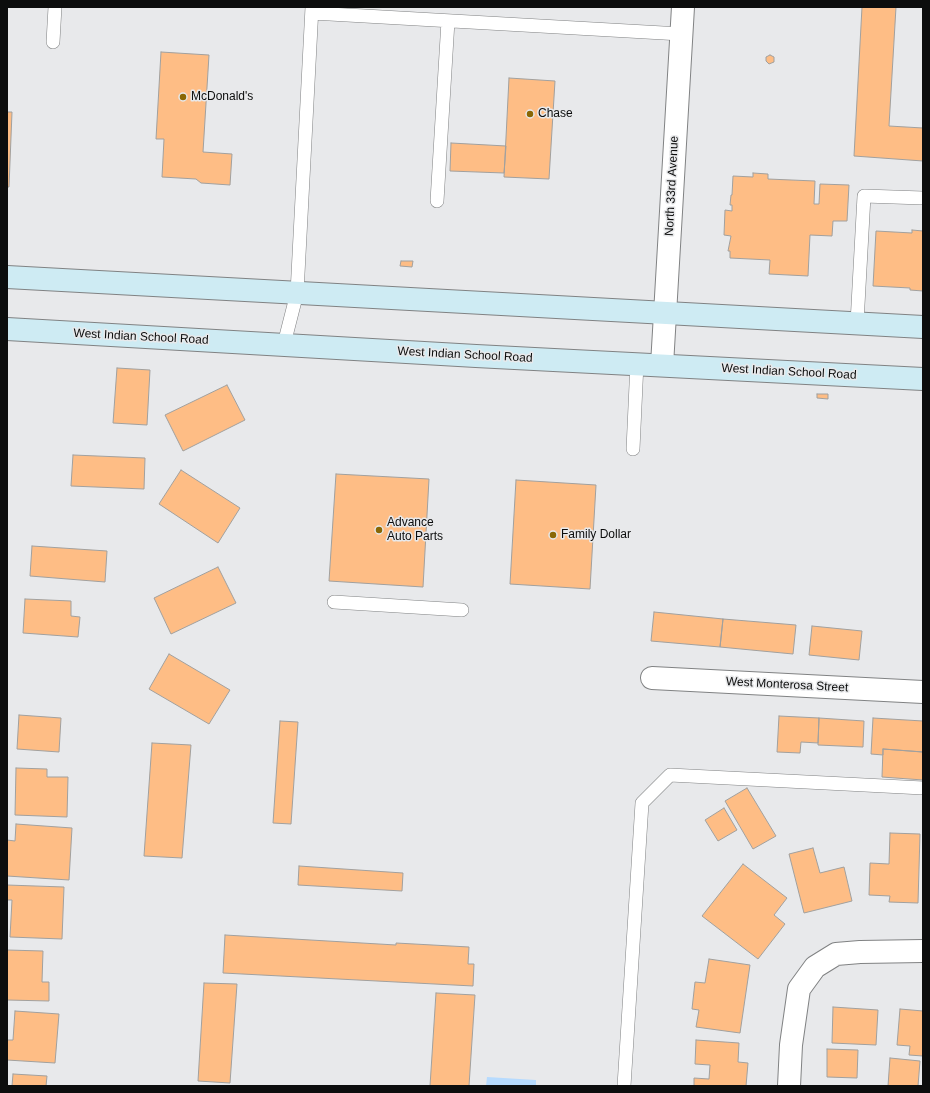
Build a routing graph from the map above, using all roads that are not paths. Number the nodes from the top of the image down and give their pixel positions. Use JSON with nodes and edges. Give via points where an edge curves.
{"nodes":[{"id":1,"x":55,"y":7,"type":"edge"},
{"id":2,"x":683,"y":7,"type":"edge"},
{"id":3,"x":312,"y":10,"type":"edge"},
{"id":4,"x":448,"y":21,"type":"junction"},
{"id":5,"x":681,"y":34,"type":"junction"},
{"id":6,"x":53,"y":42,"type":"dead end"},
{"id":7,"x":923,"y":198,"type":"edge"},
{"id":8,"x":437,"y":201,"type":"dead end"},
{"id":9,"x":7,"y":277,"type":"edge"},
{"id":10,"x":297,"y":292,"type":"junction"},
{"id":11,"x":665,"y":312,"type":"junction"},
{"id":12,"x":856,"y":323,"type":"junction"},
{"id":13,"x":923,"y":327,"type":"edge"},
{"id":14,"x":7,"y":329,"type":"edge"},
{"id":15,"x":284,"y":344,"type":"junction"},
{"id":16,"x":637,"y":363,"type":"junction"},
{"id":17,"x":662,"y":365,"type":"junction"},
{"id":18,"x":923,"y":379,"type":"edge"},
{"id":19,"x":633,"y":448,"type":"dead end"},
{"id":20,"x":334,"y":602,"type":"dead end"},
{"id":21,"x":462,"y":610,"type":"dead end"},
{"id":22,"x":652,"y":678,"type":"dead end"},
{"id":23,"x":923,"y":692,"type":"edge"},
{"id":24,"x":923,"y":788,"type":"edge"},
{"id":25,"x":923,"y":951,"type":"edge"},
{"id":26,"x":624,"y":1086,"type":"edge"},
{"id":27,"x":789,"y":1086,"type":"edge"}],
"edges":[{"from":1,"to":6,"type":"lane"},
{"from":2,"to":5,"type":"street","name":"North 33rd Avenue"},
{"from":3,"to":4,"type":"lane"},
{"from":3,"to":10,"type":"lane"},
{"from":4,"to":5,"type":"lane"},
{"from":4,"to":8,"type":"lane"},
{"from":5,"to":11,"type":"street","name":"North 33rd Avenue"},
{"from":7,"to":12,"type":"lane","via":[[864,196]]},
{"from":9,"to":10,"type":"main road"},
{"from":10,"to":11,"type":"main road"},
{"from":10,"to":15,"type":"lane"},
{"from":11,"to":12,"type":"main road"},
{"from":11,"to":17,"type":"street","name":"North 33rd Avenue"},
{"from":12,"to":13,"type":"main road"},
{"from":14,"to":15,"type":"main road","name":"West Indian School Road"},
{"from":15,"to":16,"type":"main road","name":"West Indian School Road"},
{"from":16,"to":17,"type":"main road","name":"West Indian School Road"},
{"from":16,"to":19,"type":"lane"},
{"from":17,"to":18,"type":"main road","name":"West Indian School Road"},
{"from":20,"to":21,"type":"lane"},
{"from":22,"to":23,"type":"street","name":"West Monterosa Street"},
{"from":24,"to":26,"type":"lane","via":[[670,775],[642,803]]},
{"from":25,"to":27,"type":"street","via":[[836,954],[815,967],[799,989],[791,1045]]}]}
